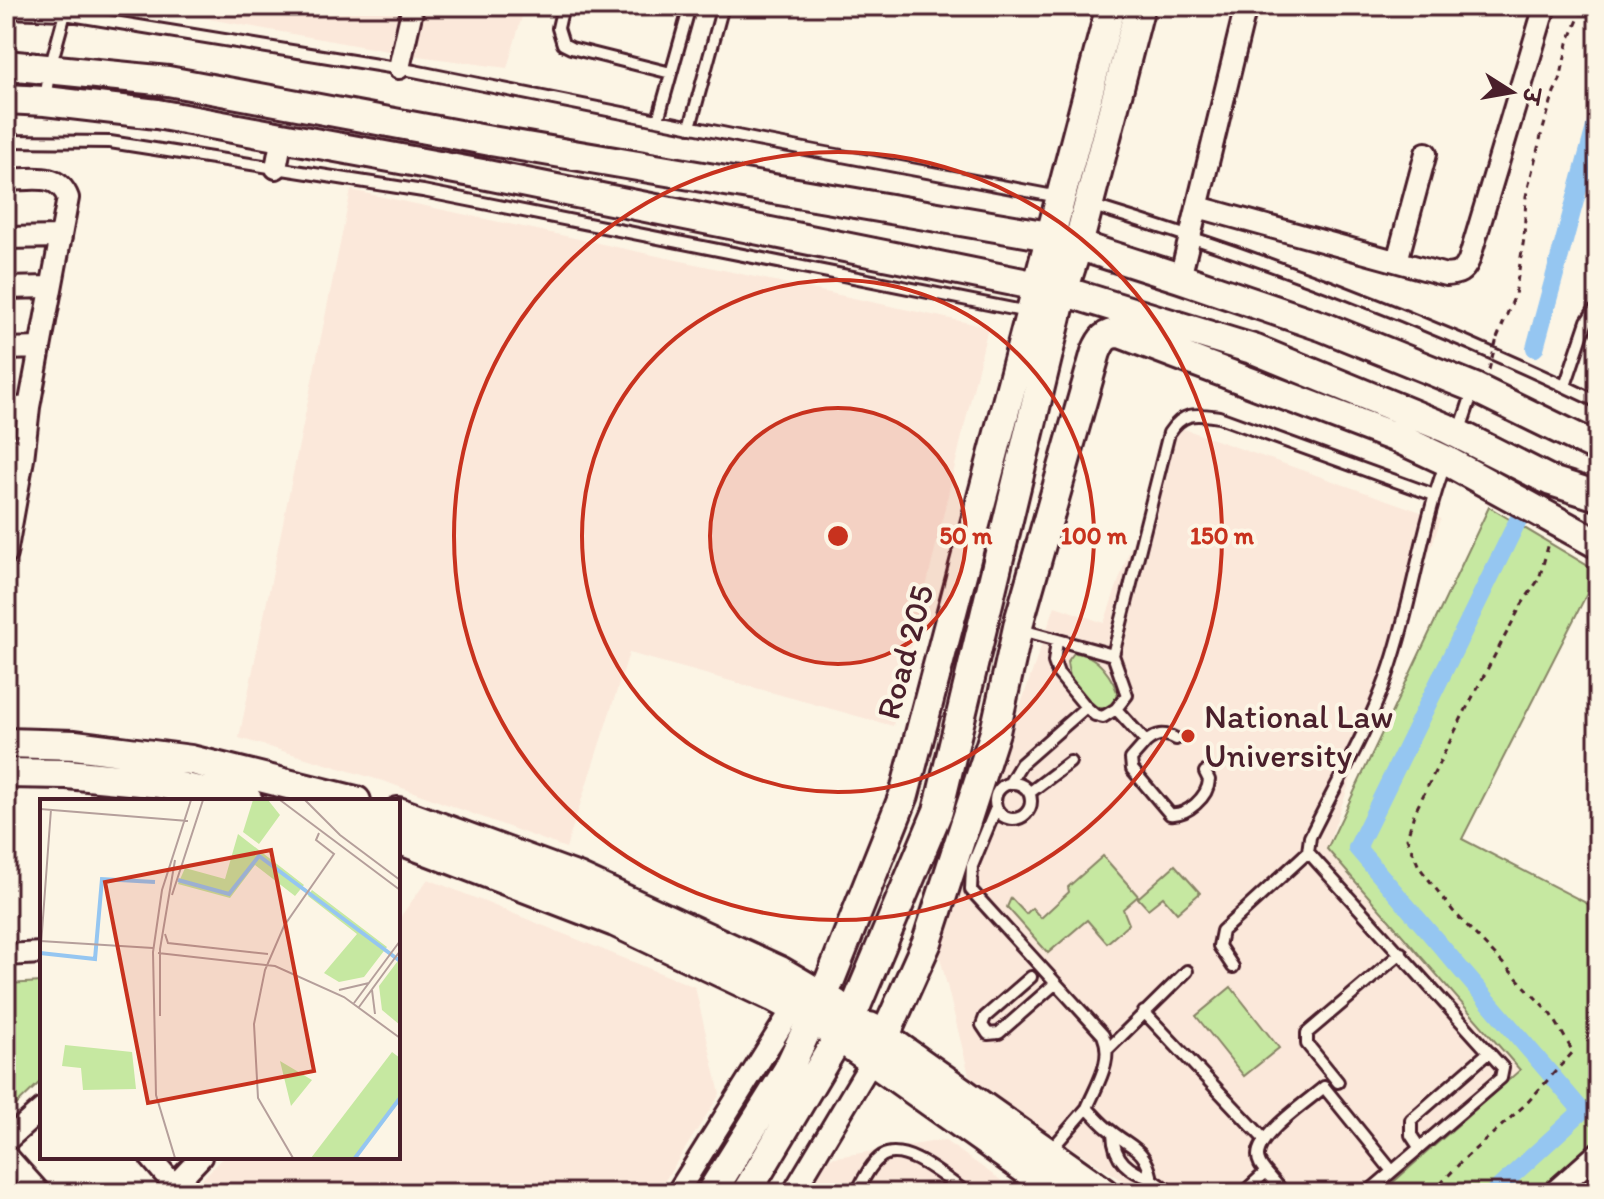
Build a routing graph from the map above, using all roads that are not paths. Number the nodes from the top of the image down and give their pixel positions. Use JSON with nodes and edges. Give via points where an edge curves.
{"nodes":[{"id":1,"x":413,"y":6,"type":"edge"},
{"id":2,"x":563,"y":6,"type":"edge"},
{"id":3,"x":690,"y":6,"type":"edge"},
{"id":4,"x":723,"y":6,"type":"edge"},
{"id":5,"x":1111,"y":6,"type":"edge"},
{"id":6,"x":1140,"y":6,"type":"edge"},
{"id":7,"x":1246,"y":6,"type":"edge"},
{"id":8,"x":1545,"y":6,"type":"edge"},
{"id":9,"x":66,"y":10,"type":"edge"},
{"id":10,"x":6,"y":12,"type":"edge"},
{"id":11,"x":6,"y":65,"type":"edge"},
{"id":12,"x":50,"y":68,"type":"junction"},
{"id":13,"x":399,"y":68,"type":"junction"},
{"id":14,"x":671,"y":73,"type":"junction"},
{"id":15,"x":6,"y":99,"type":"edge"},
{"id":16,"x":45,"y":101,"type":"junction"},
{"id":17,"x":658,"y":120,"type":"junction"},
{"id":18,"x":690,"y":127,"type":"junction"},
{"id":19,"x":282,"y":137,"type":"junction"},
{"id":20,"x":6,"y":141,"type":"edge"},
{"id":21,"x":1426,"y":153,"type":"dead end"},
{"id":22,"x":276,"y":168,"type":"junction"},
{"id":23,"x":6,"y":180,"type":"edge"},
{"id":24,"x":1060,"y":197,"type":"junction"},
{"id":25,"x":1089,"y":204,"type":"junction"},
{"id":26,"x":1198,"y":207,"type":"junction"},
{"id":27,"x":1190,"y":235,"type":"junction"},
{"id":28,"x":1049,"y":236,"type":"junction"},
{"id":29,"x":61,"y":237,"type":"junction"},
{"id":30,"x":6,"y":238,"type":"edge"},
{"id":31,"x":1078,"y":245,"type":"junction"},
{"id":32,"x":1397,"y":261,"type":"junction"},
{"id":33,"x":1180,"y":278,"type":"junction"},
{"id":34,"x":50,"y":287,"type":"junction"},
{"id":35,"x":6,"y":288,"type":"edge"},
{"id":36,"x":1043,"y":296,"type":"junction"},
{"id":37,"x":1598,"y":313,"type":"edge"},
{"id":38,"x":40,"y":348,"type":"junction"},
{"id":39,"x":6,"y":349,"type":"edge"},
{"id":40,"x":1483,"y":383,"type":"junction"},
{"id":41,"x":1565,"y":386,"type":"junction"},
{"id":42,"x":1598,"y":402,"type":"edge"},
{"id":43,"x":29,"y":407,"type":"junction"},
{"id":44,"x":6,"y":409,"type":"edge"},
{"id":45,"x":1459,"y":434,"type":"junction"},
{"id":46,"x":1598,"y":448,"type":"edge"},
{"id":47,"x":14,"y":461,"type":"edge"},
{"id":48,"x":1447,"y":461,"type":"junction"},
{"id":49,"x":1434,"y":495,"type":"junction"},
{"id":50,"x":1598,"y":496,"type":"edge"},
{"id":51,"x":8,"y":525,"type":"edge"},
{"id":52,"x":1598,"y":544,"type":"edge"},
{"id":53,"x":6,"y":554,"type":"edge"},
{"id":54,"x":1017,"y":629,"type":"junction"},
{"id":55,"x":1057,"y":641,"type":"junction"},
{"id":56,"x":1113,"y":655,"type":"junction"},
{"id":57,"x":1086,"y":707,"type":"junction"},
{"id":58,"x":1116,"y":709,"type":"junction"},
{"id":59,"x":1176,"y":739,"type":"dead end"},
{"id":60,"x":1146,"y":742,"type":"junction"},
{"id":61,"x":6,"y":743,"type":"edge"},
{"id":62,"x":1070,"y":762,"type":"dead end"},
{"id":63,"x":1205,"y":772,"type":"dead end"},
{"id":64,"x":6,"y":773,"type":"edge"},
{"id":65,"x":1009,"y":784,"type":"junction"},
{"id":66,"x":1029,"y":793,"type":"junction"},
{"id":67,"x":238,"y":799,"type":"edge"},
{"id":68,"x":348,"y":799,"type":"edge"},
{"id":69,"x":996,"y":808,"type":"junction"},
{"id":70,"x":400,"y":813,"type":"edge"},
{"id":71,"x":400,"y":840,"type":"edge"},
{"id":72,"x":1308,"y":852,"type":"junction"},
{"id":73,"x":40,"y":953,"type":"edge"},
{"id":74,"x":1401,"y":953,"type":"junction"},
{"id":75,"x":6,"y":955,"type":"edge"},
{"id":76,"x":1233,"y":967,"type":"dead end"},
{"id":77,"x":1187,"y":971,"type":"dead end"},
{"id":78,"x":1031,"y":977,"type":"dead end"},
{"id":79,"x":1056,"y":983,"type":"junction"},
{"id":80,"x":809,"y":1007,"type":"junction"},
{"id":81,"x":1144,"y":1012,"type":"junction"},
{"id":82,"x":853,"y":1013,"type":"junction"},
{"id":83,"x":840,"y":1039,"type":"junction"},
{"id":84,"x":1109,"y":1048,"type":"junction"},
{"id":85,"x":878,"y":1050,"type":"junction"},
{"id":86,"x":1489,"y":1052,"type":"junction"},
{"id":87,"x":1338,"y":1082,"type":"dead end"},
{"id":88,"x":1087,"y":1108,"type":"junction"},
{"id":89,"x":40,"y":1111,"type":"edge"},
{"id":90,"x":1113,"y":1134,"type":"junction"},
{"id":91,"x":1264,"y":1139,"type":"junction"},
{"id":92,"x":6,"y":1141,"type":"edge"},
{"id":93,"x":1419,"y":1147,"type":"junction"},
{"id":94,"x":1048,"y":1153,"type":"junction"},
{"id":95,"x":1598,"y":1153,"type":"edge"},
{"id":96,"x":6,"y":1155,"type":"edge"},
{"id":97,"x":151,"y":1159,"type":"edge"},
{"id":98,"x":199,"y":1159,"type":"edge"},
{"id":99,"x":1392,"y":1171,"type":"junction"},
{"id":100,"x":1266,"y":1172,"type":"junction"},
{"id":101,"x":1152,"y":1179,"type":"junction"},
{"id":102,"x":171,"y":1189,"type":"edge"},
{"id":103,"x":40,"y":1193,"type":"edge"},
{"id":104,"x":677,"y":1193,"type":"edge"},
{"id":105,"x":711,"y":1193,"type":"edge"},
{"id":106,"x":746,"y":1193,"type":"edge"},
{"id":107,"x":793,"y":1193,"type":"edge"},
{"id":108,"x":856,"y":1193,"type":"edge"},
{"id":109,"x":967,"y":1193,"type":"edge"},
{"id":110,"x":1059,"y":1193,"type":"edge"},
{"id":111,"x":1105,"y":1193,"type":"edge"},
{"id":112,"x":1172,"y":1193,"type":"edge"},
{"id":113,"x":1243,"y":1193,"type":"edge"},
{"id":114,"x":1284,"y":1193,"type":"edge"},
{"id":115,"x":1367,"y":1193,"type":"edge"},
{"id":116,"x":1553,"y":1193,"type":"edge"}],
"edges":[{"from":1,"to":13,"type":"street"},
{"from":2,"to":14,"type":"lane","via":[[558,28],[563,44]]},
{"from":3,"to":14,"type":"lane"},
{"from":4,"to":18,"type":"lane"},
{"from":5,"to":24,"type":"main road","name":"Road 205"},
{"from":6,"to":25,"type":"main road","name":"Road 205"},
{"from":7,"to":26,"type":"street"},
{"from":8,"to":32,"type":"street","via":[[1465,269],[1446,275]]},
{"from":9,"to":10,"type":"lane"},
{"from":9,"to":12,"type":"lane"},
{"from":9,"to":13,"type":"lane"},
{"from":11,"to":12,"type":"main road"},
{"from":12,"to":16,"type":"lane"},
{"from":12,"to":28,"type":"main road","via":[[168,81]]},
{"from":13,"to":17,"type":"lane"},
{"from":14,"to":17,"type":"lane"},
{"from":15,"to":16,"type":"main road"},
{"from":16,"to":19,"type":"main road"},
{"from":17,"to":18,"type":"lane"},
{"from":18,"to":24,"type":"lane"},
{"from":19,"to":22,"type":"street"},
{"from":19,"to":36,"type":"main road","via":[[482,174]]},
{"from":20,"to":22,"type":"lane","via":[[110,142]]},
{"from":21,"to":32,"type":"street"},
{"from":22,"to":36,"type":"lane"},
{"from":23,"to":29,"type":"street","via":[[53,179],[64,187],[68,198]]},
{"from":24,"to":25,"type":"lane"},
{"from":24,"to":28,"type":"main road","name":"Road 205"},
{"from":25,"to":27,"type":"lane"},
{"from":25,"to":31,"type":"main road","name":"Road 205"},
{"from":26,"to":27,"type":"street"},
{"from":26,"to":32,"type":"street"},
{"from":27,"to":33,"type":"street"},
{"from":27,"to":41,"type":"lane","via":[[1463,340]]},
{"from":28,"to":31,"type":"main road"},
{"from":28,"to":36,"type":"main road","name":"Road 205"},
{"from":29,"to":30,"type":"street"},
{"from":29,"to":34,"type":"street"},
{"from":31,"to":33,"type":"main road"},
{"from":31,"to":36,"type":"main road","name":"Road 205"},
{"from":33,"to":40,"type":"main road"},
{"from":34,"to":35,"type":"street"},
{"from":34,"to":38,"type":"street"},
{"from":36,"to":45,"type":"main road","via":[[1256,350]]},
{"from":36,"to":80,"type":"main road","name":"Road 205","via":[[904,795]]},
{"from":36,"to":82,"type":"main road","name":"Road 205","via":[[938,811]]},
{"from":37,"to":41,"type":"lane","via":[[1587,321]]},
{"from":38,"to":39,"type":"street"},
{"from":38,"to":43,"type":"street"},
{"from":40,"to":45,"type":"lane"},
{"from":40,"to":46,"type":"main road"},
{"from":41,"to":42,"type":"lane"},
{"from":43,"to":44,"type":"street"},
{"from":43,"to":47,"type":"street"},
{"from":45,"to":48,"type":"lane"},
{"from":45,"to":50,"type":"main road","via":[[1551,481]]},
{"from":47,"to":51,"type":"street"},
{"from":48,"to":49,"type":"lane"},
{"from":48,"to":52,"type":"main road"},
{"from":48,"to":54,"type":"main road","via":[[1385,433],[1110,333],[1096,352]]},
{"from":49,"to":56,"type":"lane","via":[[1219,417],[1189,415],[1169,433]]},
{"from":49,"to":72,"type":"lane","via":[[1388,675],[1310,837]]},
{"from":51,"to":53,"type":"street"},
{"from":54,"to":55,"type":"lane"},
{"from":54,"to":85,"type":"main road","via":[[990,747],[927,942]]},
{"from":55,"to":56,"type":"lane"},
{"from":55,"to":57,"type":"lane","via":[[1058,673]]},
{"from":56,"to":58,"type":"lane","via":[[1127,695]]},
{"from":57,"to":58,"type":"lane","via":[[1103,717]]},
{"from":57,"to":65,"type":"lane","via":[[1021,764]]},
{"from":58,"to":60,"type":"lane"},
{"from":59,"to":60,"type":"lane","via":[[1162,734]]},
{"from":60,"to":63,"type":"lane","via":[[1131,759],[1132,769],[1170,814],[1184,813],[1204,795],[1209,780]]},
{"from":61,"to":68,"type":"main road","via":[[75,745],[191,760]]},
{"from":62,"to":66,"type":"lane"},
{"from":64,"to":67,"type":"main road","via":[[160,783]]},
{"from":65,"to":66,"type":"lane","via":[[1021,785]]},
{"from":65,"to":69,"type":"lane","via":[[999,790]]},
{"from":66,"to":69,"type":"lane","via":[[1029,810],[1021,817],[1004,817]]},
{"from":69,"to":79,"type":"lane","via":[[972,866],[971,890]]},
{"from":70,"to":80,"type":"main road","via":[[578,878],[780,971]]},
{"from":71,"to":80,"type":"main road","via":[[615,922]]},
{"from":72,"to":74,"type":"lane"},
{"from":72,"to":76,"type":"lane","via":[[1222,931],[1219,946]]},
{"from":73,"to":75,"type":"street"},
{"from":74,"to":86,"type":"lane"},
{"from":74,"to":87,"type":"lane","via":[[1307,1033],[1307,1044]]},
{"from":77,"to":81,"type":"lane"},
{"from":78,"to":79,"type":"lane","via":[[985,1017],[982,1025],[988,1034],[999,1033]]},
{"from":79,"to":84,"type":"lane"},
{"from":80,"to":82,"type":"main road"},
{"from":80,"to":83,"type":"main road"},
{"from":80,"to":104,"type":"street"},
{"from":80,"to":105,"type":"main road","name":"Road 205","via":[[788,1070]]},
{"from":81,"to":84,"type":"lane"},
{"from":81,"to":91,"type":"lane"},
{"from":82,"to":83,"type":"main road","name":"Road 205"},
{"from":82,"to":85,"type":"main road"},
{"from":83,"to":85,"type":"main road"},
{"from":83,"to":106,"type":"main road","name":"Road 205"},
{"from":84,"to":88,"type":"lane"},
{"from":85,"to":94,"type":"main road"},
{"from":85,"to":107,"type":"street"},
{"from":85,"to":110,"type":"main road"},
{"from":86,"to":93,"type":"lane","via":[[1411,1120]]},
{"from":86,"to":93,"type":"lane","via":[[1503,1068],[1501,1078]]},
{"from":88,"to":90,"type":"lane"},
{"from":88,"to":94,"type":"lane"},
{"from":89,"to":92,"type":"street"},
{"from":90,"to":101,"type":"lane","via":[[1137,1148]]},
{"from":90,"to":101,"type":"lane","via":[[1116,1154],[1124,1164]]},
{"from":91,"to":99,"type":"lane","via":[[1324,1087]]},
{"from":91,"to":100,"type":"lane","via":[[1258,1156]]},
{"from":93,"to":99,"type":"lane"},
{"from":94,"to":111,"type":"main road"},
{"from":95,"to":116,"type":"street"},
{"from":96,"to":103,"type":"street"},
{"from":97,"to":102,"type":"street"},
{"from":98,"to":102,"type":"street"},
{"from":99,"to":115,"type":"lane"},
{"from":100,"to":113,"type":"lane"},
{"from":100,"to":114,"type":"lane"},
{"from":101,"to":112,"type":"lane"},
{"from":108,"to":109,"type":"lane","via":[[870,1169],[895,1153],[908,1154]]}]}
